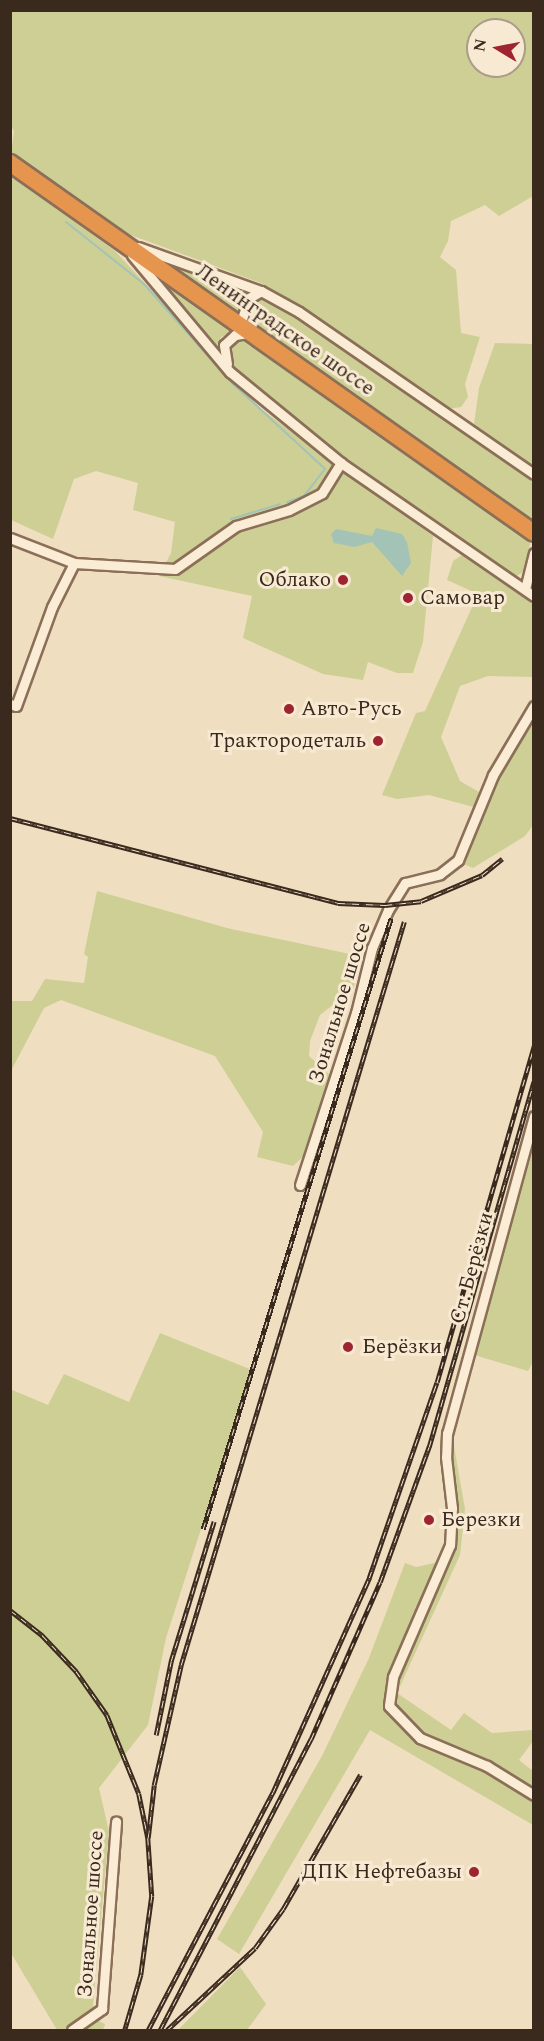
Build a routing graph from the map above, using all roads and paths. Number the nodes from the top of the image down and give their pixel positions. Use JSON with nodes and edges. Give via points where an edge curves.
{"nodes":[{"id":1,"x":10,"y":163,"type":"edge"},
{"id":2,"x":119,"y":240,"type":"junction"},
{"id":3,"x":261,"y":291,"type":"junction"},
{"id":4,"x":245,"y":329,"type":"junction"},
{"id":5,"x":230,"y":372,"type":"junction"},
{"id":6,"x":341,"y":463,"type":"junction"},
{"id":7,"x":534,"y":474,"type":"edge"},
{"id":8,"x":534,"y":533,"type":"edge"},
{"id":9,"x":10,"y":538,"type":"edge"},
{"id":10,"x":534,"y":553,"type":"edge"},
{"id":11,"x":74,"y":563,"type":"junction"},
{"id":12,"x":525,"y":589,"type":"junction"},
{"id":13,"x":534,"y":596,"type":"edge"},
{"id":14,"x":10,"y":705,"type":"edge"},
{"id":15,"x":534,"y":706,"type":"edge"},
{"id":16,"x":534,"y":1116,"type":"edge"},
{"id":17,"x":300,"y":1185,"type":"dead end"},
{"id":18,"x":534,"y":1795,"type":"edge"},
{"id":19,"x":116,"y":1822,"type":"dead end"},
{"id":20,"x":72,"y":2031,"type":"edge"}],
"edges":[{"from":1,"to":2,"type":"highway","name":"Ленинградское шоссе"},
{"from":2,"to":3,"type":"street"},
{"from":2,"to":4,"type":"highway","name":"Ленинградское шоссе"},
{"from":2,"to":5,"type":"street"},
{"from":3,"to":4,"type":"street","via":[[249,298]]},
{"from":3,"to":7,"type":"street","via":[[299,312]]},
{"from":4,"to":5,"type":"street","via":[[224,345],[222,353]]},
{"from":4,"to":8,"type":"highway","name":"Ленинградское шоссе"},
{"from":5,"to":6,"type":"street"},
{"from":6,"to":11,"type":"street","via":[[322,493],[289,510],[236,526],[175,569]]},
{"from":6,"to":12,"type":"street"},
{"from":9,"to":11,"type":"street"},
{"from":10,"to":12,"type":"street"},
{"from":11,"to":14,"type":"street","via":[[52,608],[16,706]]},
{"from":12,"to":13,"type":"street"},
{"from":15,"to":17,"type":"street","name":"Зональное шоссе","via":[[493,775],[458,860],[440,874],[405,883],[388,910],[372,948],[353,1024]]},
{"from":16,"to":18,"type":"street","name":"Ст. Берёзки","via":[[447,1433],[450,1545],[393,1677],[388,1706],[420,1738],[487,1766]]},
{"from":19,"to":20,"type":"street","name":"Зональное шоссе","via":[[102,2009]]}]}
